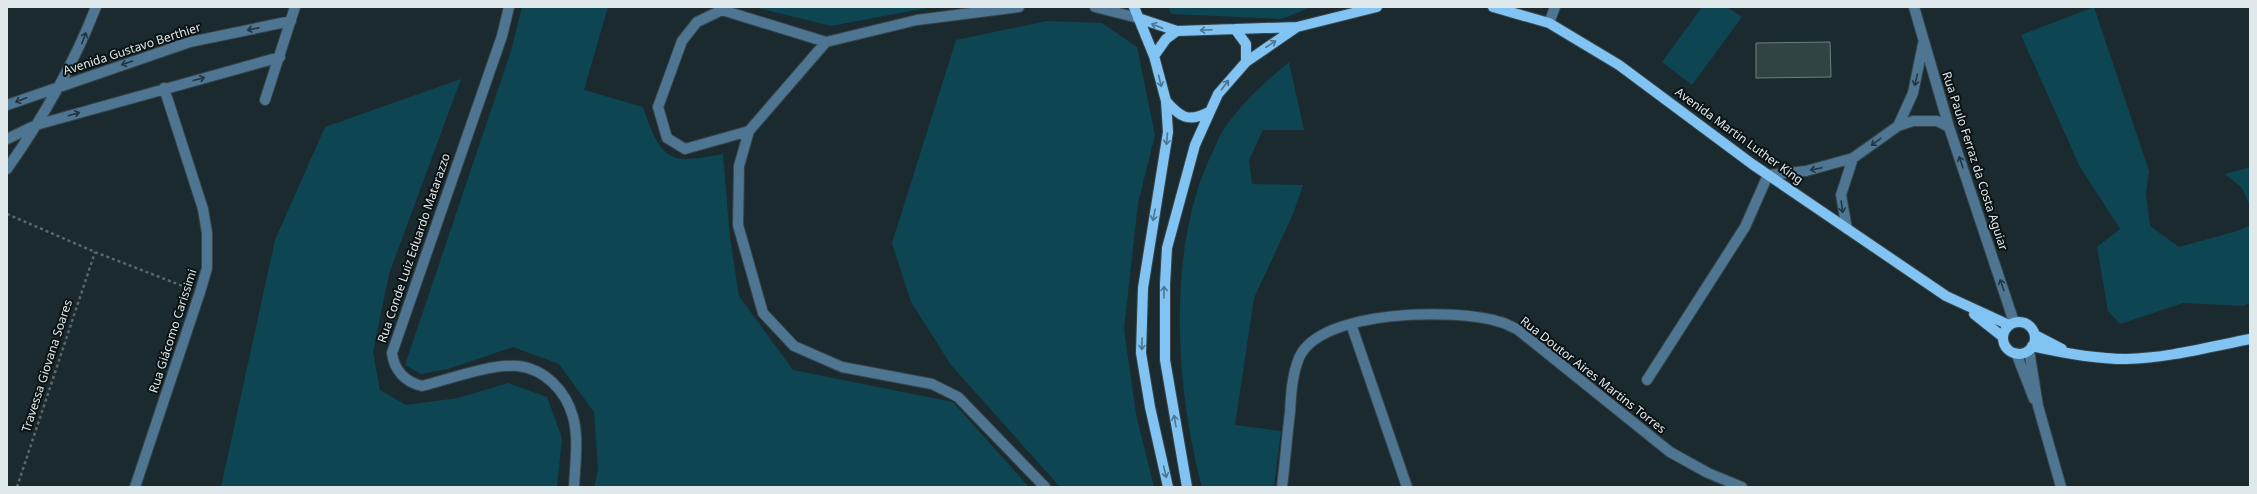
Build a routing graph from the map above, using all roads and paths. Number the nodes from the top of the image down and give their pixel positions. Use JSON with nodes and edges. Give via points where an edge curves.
{"nodes":[{"id":1,"x":96,"y":7,"type":"edge"},
{"id":2,"x":296,"y":7,"type":"edge"},
{"id":3,"x":509,"y":7,"type":"edge"},
{"id":4,"x":1019,"y":7,"type":"edge"},
{"id":5,"x":1095,"y":7,"type":"edge"},
{"id":6,"x":1134,"y":7,"type":"edge"},
{"id":7,"x":1376,"y":7,"type":"edge"},
{"id":8,"x":1493,"y":7,"type":"edge"},
{"id":9,"x":1555,"y":7,"type":"edge"},
{"id":10,"x":1914,"y":7,"type":"edge"},
{"id":11,"x":1138,"y":18,"type":"junction"},
{"id":12,"x":291,"y":21,"type":"junction"},
{"id":13,"x":1549,"y":23,"type":"junction"},
{"id":14,"x":1297,"y":27,"type":"junction"},
{"id":15,"x":1235,"y":29,"type":"junction"},
{"id":16,"x":1176,"y":31,"type":"junction"},
{"id":17,"x":826,"y":42,"type":"junction"},
{"id":18,"x":1923,"y":42,"type":"junction"},
{"id":19,"x":1154,"y":56,"type":"junction"},
{"id":20,"x":280,"y":57,"type":"junction"},
{"id":21,"x":1246,"y":62,"type":"junction"},
{"id":22,"x":61,"y":85,"type":"junction"},
{"id":23,"x":164,"y":88,"type":"junction"},
{"id":24,"x":265,"y":100,"type":"dead end"},
{"id":25,"x":1166,"y":101,"type":"junction"},
{"id":26,"x":7,"y":105,"type":"edge"},
{"id":27,"x":1209,"y":112,"type":"junction"},
{"id":28,"x":36,"y":126,"type":"junction"},
{"id":29,"x":1898,"y":126,"type":"junction"},
{"id":30,"x":1949,"y":127,"type":"junction"},
{"id":31,"x":749,"y":131,"type":"junction"},
{"id":32,"x":7,"y":139,"type":"edge"},
{"id":33,"x":1853,"y":158,"type":"junction"},
{"id":34,"x":7,"y":169,"type":"edge"},
{"id":35,"x":1768,"y":175,"type":"junction"},
{"id":36,"x":7,"y":214,"type":"edge"},
{"id":37,"x":1847,"y":229,"type":"junction"},
{"id":38,"x":95,"y":252,"type":"junction"},
{"id":39,"x":200,"y":292,"type":"junction"},
{"id":40,"x":1962,"y":304,"type":"junction"},
{"id":41,"x":1351,"y":324,"type":"junction"},
{"id":42,"x":2012,"y":324,"type":"junction"},
{"id":43,"x":2035,"y":335,"type":"junction"},
{"id":44,"x":2003,"y":337,"type":"junction"},
{"id":45,"x":2250,"y":339,"type":"edge"},
{"id":46,"x":2031,"y":348,"type":"junction"},
{"id":47,"x":2016,"y":353,"type":"junction"},
{"id":48,"x":2076,"y":356,"type":"junction"},
{"id":49,"x":1647,"y":380,"type":"dead end"},
{"id":50,"x":2038,"y":406,"type":"junction"},
{"id":51,"x":17,"y":487,"type":"edge"},
{"id":52,"x":135,"y":487,"type":"edge"},
{"id":53,"x":574,"y":487,"type":"edge"},
{"id":54,"x":1045,"y":487,"type":"edge"},
{"id":55,"x":1168,"y":487,"type":"edge"},
{"id":56,"x":1187,"y":487,"type":"edge"},
{"id":57,"x":1282,"y":487,"type":"edge"},
{"id":58,"x":1407,"y":487,"type":"edge"},
{"id":59,"x":1742,"y":487,"type":"edge"},
{"id":60,"x":2061,"y":487,"type":"edge"}],
"edges":[{"from":22,"to":1,"type":"street","one_way":true,"via":[[81,46]]},
{"from":2,"to":12,"type":"street"},
{"from":3,"to":53,"type":"street","name":"Rua Conde Luiz Eduardo Matarazzo","via":[[502,36],[392,353],[393,362],[401,375],[422,386],[490,369],[518,366],[548,377],[561,392],[573,417],[576,454]]},
{"from":4,"to":17,"type":"street","via":[[917,20]]},
{"from":5,"to":11,"type":"street"},
{"from":6,"to":11,"type":"main road"},
{"from":7,"to":14,"type":"main road"},
{"from":8,"to":13,"type":"main road","name":"Avenida Martin Luther King"},
{"from":9,"to":13,"type":"street"},
{"from":10,"to":18,"type":"street","name":"Rua Paulo Ferraz da Costa Aguiar"},
{"from":16,"to":11,"type":"main road","one_way":true},
{"from":11,"to":19,"type":"main road"},
{"from":12,"to":20,"type":"street"},
{"from":12,"to":22,"type":"street","name":"Avenida Gustavo Berthier","one_way":true,"via":[[190,42]]},
{"from":13,"to":35,"type":"main road","name":"Avenida Martin Luther King","via":[[1620,65]]},
{"from":14,"to":15,"type":"main road"},
{"from":21,"to":14,"type":"main road","one_way":true},
{"from":15,"to":16,"type":"main road","one_way":true},
{"from":15,"to":21,"type":"main road","via":[[1246,44]]},
{"from":16,"to":19,"type":"main road","via":[[1166,39]]},
{"from":17,"to":31,"type":"street"},
{"from":17,"to":31,"type":"street","via":[[722,10],[697,22],[682,42],[658,107],[667,138],[685,149]]},
{"from":18,"to":29,"type":"street","one_way":true,"via":[[1913,93]]},
{"from":18,"to":30,"type":"street","name":"Rua Paulo Ferraz da Costa Aguiar"},
{"from":19,"to":25,"type":"main road","one_way":true},
{"from":23,"to":20,"type":"street","one_way":true},
{"from":20,"to":24,"type":"street"},
{"from":27,"to":21,"type":"main road","one_way":true,"via":[[1218,94]]},
{"from":22,"to":26,"type":"street","name":"Avenida Gustavo Berthier","one_way":true},
{"from":22,"to":28,"type":"street"},
{"from":28,"to":23,"type":"street","one_way":true},
{"from":23,"to":39,"type":"street","name":"Rua Giácomo Carissimi","via":[[203,209],[207,233],[207,268]]},
{"from":25,"to":27,"type":"main road","via":[[1176,113],[1188,118],[1197,118]]},
{"from":25,"to":55,"type":"main road","one_way":true,"via":[[1166,153],[1143,288],[1142,353],[1150,407]]},
{"from":56,"to":27,"type":"main road","one_way":true,"via":[[1165,360],[1164,284],[1168,248],[1178,203],[1195,145]]},
{"from":28,"to":32,"type":"street"},
{"from":28,"to":34,"type":"street"},
{"from":29,"to":30,"type":"street","via":[[1927,120],[1937,121]]},
{"from":29,"to":33,"type":"street","one_way":true},
{"from":42,"to":30,"type":"street","name":"Rua Paulo Ferraz da Costa Aguiar","one_way":true},
{"from":31,"to":54,"type":"street","via":[[739,166],[738,225],[762,313],[794,346],[842,366],[932,384],[958,397]]},
{"from":33,"to":35,"type":"street","one_way":true,"via":[[1806,171]]},
{"from":33,"to":37,"type":"street","one_way":true,"via":[[1841,195]]},
{"from":35,"to":37,"type":"main road","name":"Avenida Martin Luther King"},
{"from":35,"to":49,"type":"street","via":[[1745,227]]},
{"from":36,"to":38,"type":"path"},
{"from":37,"to":40,"type":"main road","name":"Avenida Martin Luther King","via":[[1946,296]]},
{"from":38,"to":39,"type":"path"},
{"from":38,"to":51,"type":"path","name":"Travessa Giovana Soares"},
{"from":39,"to":52,"type":"street","name":"Rua Giácomo Carissimi"},
{"from":40,"to":42,"type":"main road","name":"Avenida Martin Luther King"},
{"from":40,"to":44,"type":"main road","name":"Avenida Martin Luther King"},
{"from":41,"to":57,"type":"street","name":"Rua Doutor Aires Martins Torres","via":[[1310,342],[1299,357],[1293,377]]},
{"from":41,"to":58,"type":"street"},
{"from":41,"to":59,"type":"street","name":"Rua Doutor Aires Martins Torres","via":[[1419,314],[1474,317],[1500,322],[1517,329],[1670,452],[1708,473]]},
{"from":42,"to":43,"type":"main road","via":[[2027,324]]},
{"from":42,"to":44,"type":"main road"},
{"from":43,"to":46,"type":"main road"},
{"from":43,"to":48,"type":"main road"},
{"from":44,"to":47,"type":"main road","via":[[2004,344]]},
{"from":45,"to":48,"type":"main road","via":[[2161,356],[2126,359]]},
{"from":46,"to":47,"type":"main road"},
{"from":46,"to":48,"type":"main road"},
{"from":46,"to":50,"type":"street"},
{"from":47,"to":50,"type":"street","via":[[2029,391]]},
{"from":50,"to":60,"type":"street"}]}
